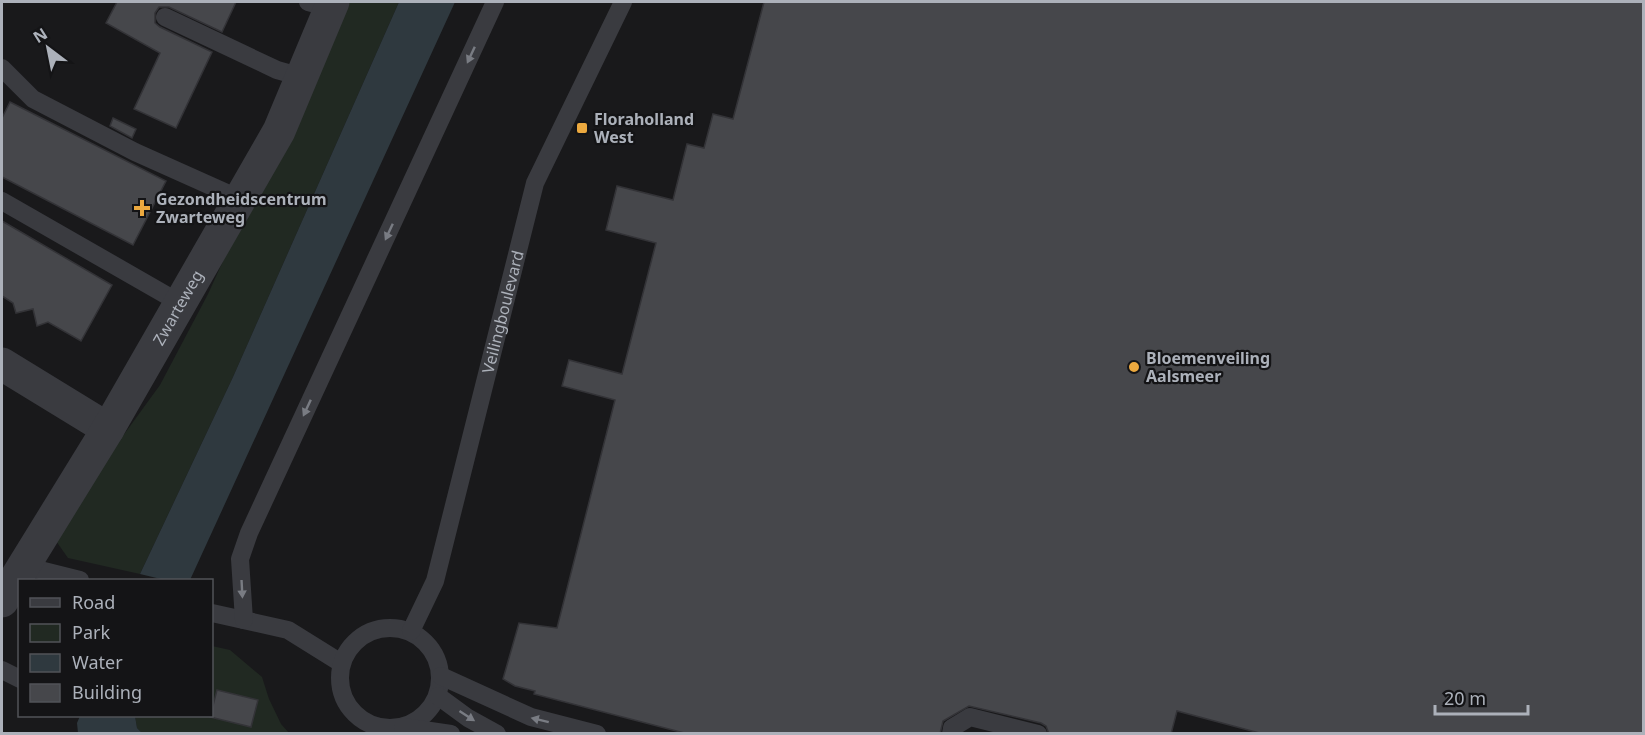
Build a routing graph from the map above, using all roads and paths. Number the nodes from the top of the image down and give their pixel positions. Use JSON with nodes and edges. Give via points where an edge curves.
{"nodes":[{"id":1,"x":495,"y":2,"type":"edge"},
{"id":2,"x":623,"y":2,"type":"edge"},
{"id":3,"x":324,"y":4,"type":"edge"},
{"id":4,"x":165,"y":17,"type":"dead end"},
{"id":5,"x":2,"y":68,"type":"edge"},
{"id":6,"x":302,"y":77,"type":"junction"},
{"id":7,"x":240,"y":199,"type":"junction"},
{"id":8,"x":2,"y":201,"type":"edge"},
{"id":9,"x":166,"y":295,"type":"dead end"},
{"id":10,"x":2,"y":364,"type":"edge"},
{"id":11,"x":108,"y":429,"type":"junction"},
{"id":12,"x":24,"y":566,"type":"junction"},
{"id":13,"x":76,"y":579,"type":"edge"},
{"id":14,"x":2,"y":602,"type":"edge"},
{"id":15,"x":213,"y":613,"type":"edge"},
{"id":16,"x":244,"y":620,"type":"junction"},
{"id":17,"x":411,"y":631,"type":"junction"},
{"id":18,"x":341,"y":663,"type":"junction"},
{"id":19,"x":2,"y":670,"type":"edge"},
{"id":20,"x":441,"y":676,"type":"junction"},
{"id":21,"x":18,"y":678,"type":"edge"},
{"id":22,"x":438,"y":696,"type":"junction"},
{"id":23,"x":403,"y":727,"type":"junction"},
{"id":24,"x":368,"y":728,"type":"edge"},
{"id":25,"x":451,"y":734,"type":"edge"},
{"id":26,"x":497,"y":734,"type":"edge"},
{"id":27,"x":597,"y":734,"type":"edge"},
{"id":28,"x":951,"y":734,"type":"edge"},
{"id":29,"x":1038,"y":734,"type":"edge"}],
"edges":[{"from":1,"to":16,"type":"lane","one_way":true,"via":[[249,533],[240,560]]},
{"from":2,"to":17,"type":"lane","name":"Veilingboulevard","via":[[535,183],[435,580]]},
{"from":3,"to":6,"type":"street","name":"Zwarteweg"},
{"from":4,"to":6,"type":"lane","via":[[277,70]]},
{"from":5,"to":7,"type":"lane","via":[[33,99],[135,152]]},
{"from":6,"to":7,"type":"street","name":"Zwarteweg","via":[[279,131]]},
{"from":7,"to":11,"type":"street","name":"Zwarteweg"},
{"from":8,"to":9,"type":"lane"},
{"from":10,"to":11,"type":"street"},
{"from":11,"to":12,"type":"street","name":"Zwarteweg"},
{"from":12,"to":13,"type":"lane"},
{"from":12,"to":14,"type":"street","name":"Zwarteweg"},
{"from":15,"to":16,"type":"lane"},
{"from":16,"to":18,"type":"lane","via":[[288,630]]},
{"from":17,"to":18,"type":"lane","via":[[385,627],[357,638]]},
{"from":17,"to":20,"type":"lane","via":[[427,642],[436,655]]},
{"from":18,"to":24,"type":"lane","via":[[342,694]]},
{"from":19,"to":21,"type":"lane"},
{"from":20,"to":22,"type":"lane"},
{"from":27,"to":20,"type":"lane","one_way":true,"via":[[531,717]]},
{"from":22,"to":23,"type":"lane","via":[[428,712]]},
{"from":22,"to":26,"type":"lane","one_way":true},
{"from":23,"to":24,"type":"lane"},
{"from":23,"to":25,"type":"lane"},
{"from":28,"to":29,"type":"lane","via":[[952,729],[970,717]]}]}
